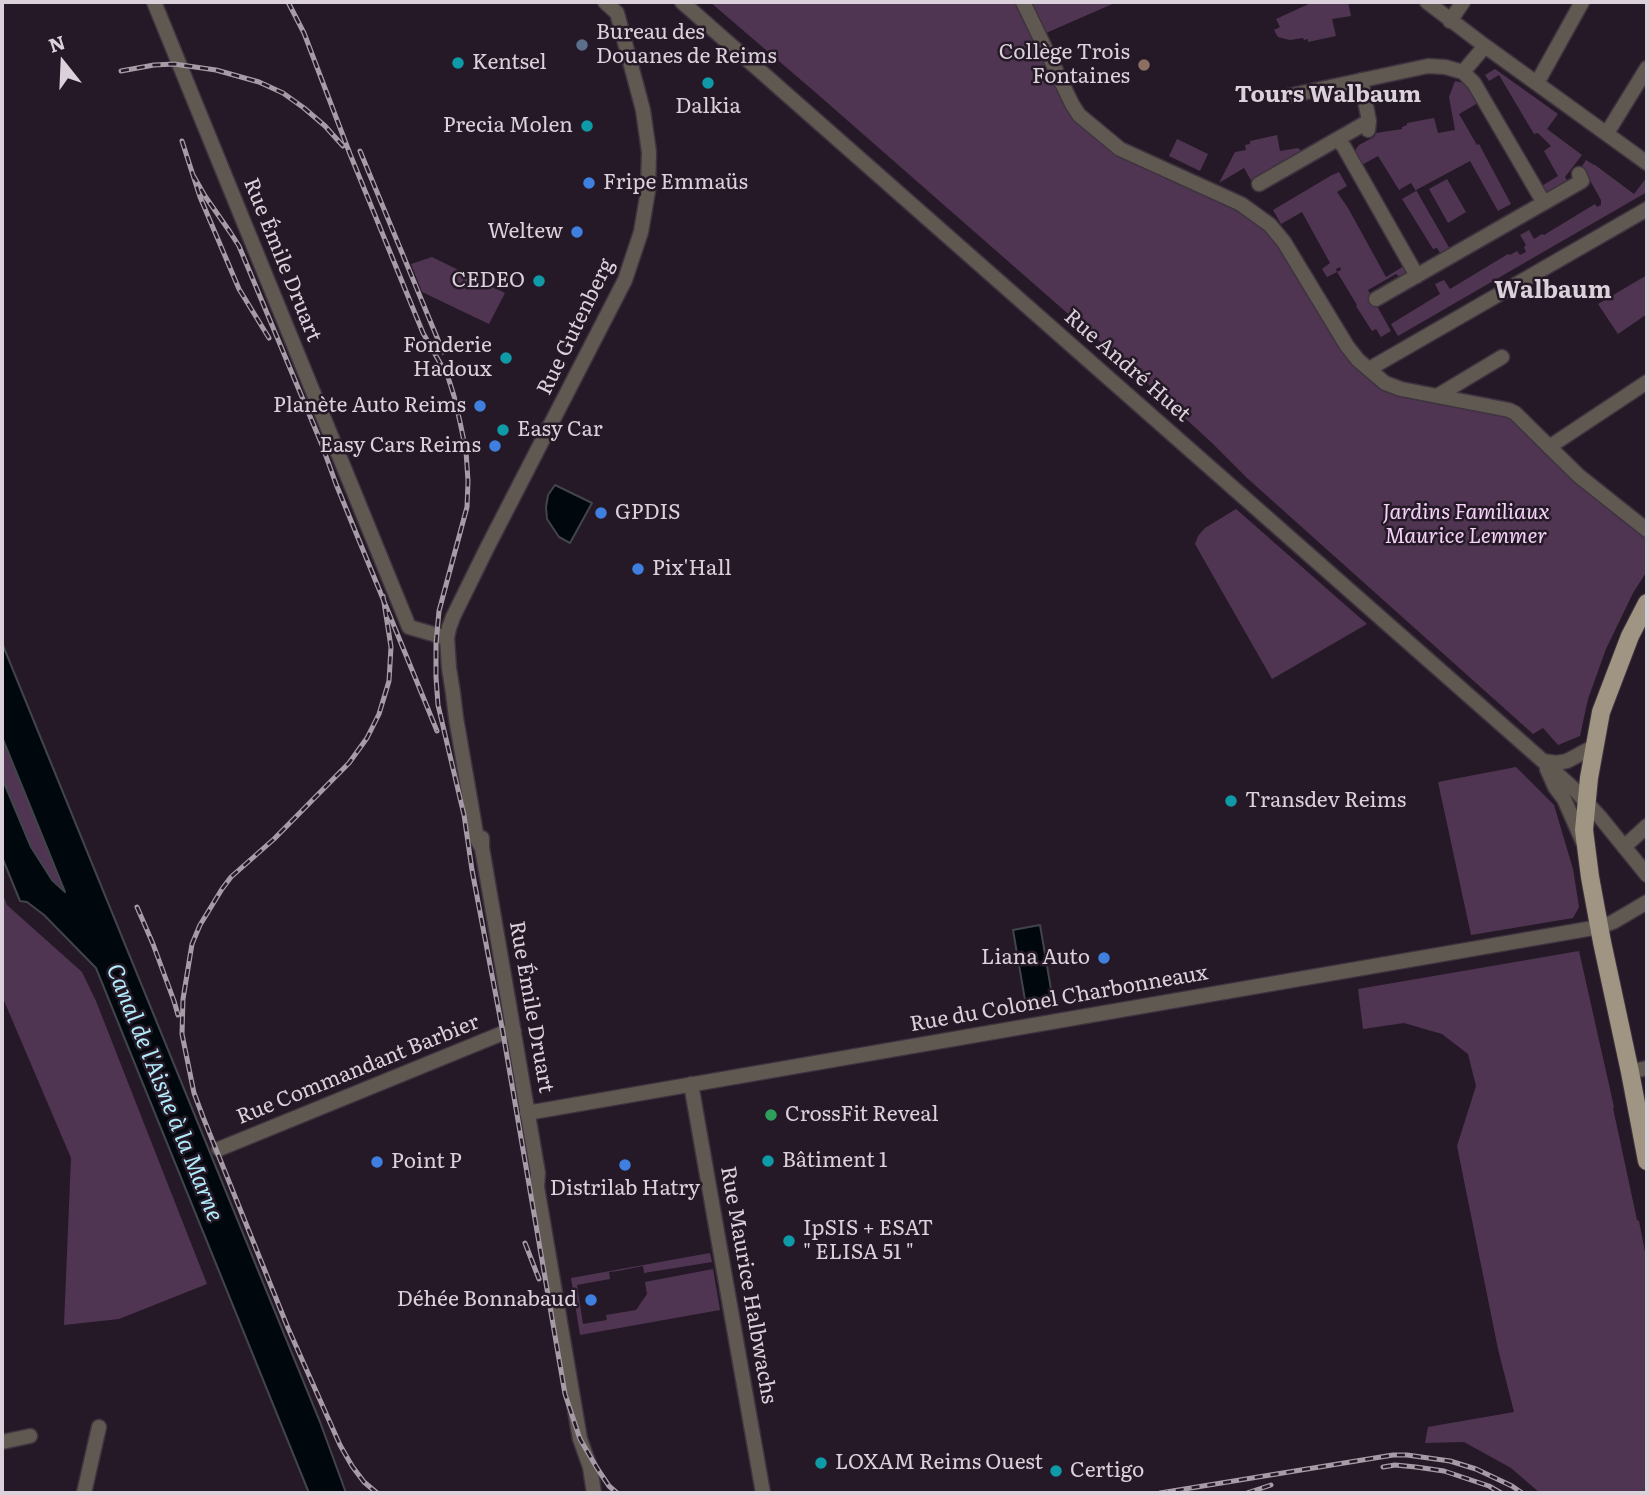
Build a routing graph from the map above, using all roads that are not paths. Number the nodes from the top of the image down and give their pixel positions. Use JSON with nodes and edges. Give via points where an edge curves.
{"nodes":[{"id":1,"x":154,"y":2,"type":"edge"},
{"id":2,"x":606,"y":2,"type":"edge"},
{"id":3,"x":682,"y":2,"type":"edge"},
{"id":4,"x":1023,"y":2,"type":"edge"},
{"id":5,"x":1427,"y":2,"type":"edge"},
{"id":6,"x":1463,"y":2,"type":"edge"},
{"id":7,"x":1583,"y":2,"type":"edge"},
{"id":8,"x":619,"y":8,"type":"edge"},
{"id":9,"x":1450,"y":21,"type":"junction"},
{"id":10,"x":1485,"y":46,"type":"junction"},
{"id":11,"x":1647,"y":68,"type":"edge"},
{"id":12,"x":1463,"y":72,"type":"junction"},
{"id":13,"x":1361,"y":80,"type":"junction"},
{"id":14,"x":1537,"y":83,"type":"junction"},
{"id":15,"x":1288,"y":96,"type":"dead end"},
{"id":16,"x":1607,"y":133,"type":"junction"},
{"id":17,"x":1341,"y":144,"type":"junction"},
{"id":18,"x":1647,"y":163,"type":"edge"},
{"id":19,"x":1580,"y":174,"type":"dead end"},
{"id":20,"x":1259,"y":184,"type":"dead end"},
{"id":21,"x":1544,"y":203,"type":"junction"},
{"id":22,"x":1647,"y":209,"type":"edge"},
{"id":23,"x":1417,"y":276,"type":"junction"},
{"id":24,"x":1376,"y":299,"type":"dead end"},
{"id":25,"x":1502,"y":357,"type":"dead end"},
{"id":26,"x":1368,"y":369,"type":"junction"},
{"id":27,"x":1647,"y":382,"type":"edge"},
{"id":28,"x":1437,"y":396,"type":"junction"},
{"id":29,"x":1549,"y":447,"type":"junction"},
{"id":30,"x":1647,"y":530,"type":"edge"},
{"id":31,"x":1647,"y":603,"type":"edge"},
{"id":32,"x":447,"y":638,"type":"junction"},
{"id":33,"x":1595,"y":746,"type":"junction"},
{"id":34,"x":1543,"y":761,"type":"junction"},
{"id":35,"x":1586,"y":802,"type":"junction"},
{"id":36,"x":1647,"y":826,"type":"edge"},
{"id":37,"x":1624,"y":847,"type":"junction"},
{"id":38,"x":1585,"y":848,"type":"junction"},
{"id":39,"x":1647,"y":875,"type":"edge"},
{"id":40,"x":1647,"y":902,"type":"edge"},
{"id":41,"x":1599,"y":927,"type":"junction"},
{"id":42,"x":514,"y":1031,"type":"junction"},
{"id":43,"x":1639,"y":1070,"type":"edge"},
{"id":44,"x":691,"y":1084,"type":"junction"},
{"id":45,"x":527,"y":1113,"type":"junction"},
{"id":46,"x":219,"y":1149,"type":"dead end"},
{"id":47,"x":1647,"y":1161,"type":"edge"},
{"id":48,"x":99,"y":1427,"type":"dead end"},
{"id":49,"x":30,"y":1436,"type":"dead end"},
{"id":50,"x":2,"y":1442,"type":"edge"},
{"id":51,"x":84,"y":1493,"type":"edge"},
{"id":52,"x":594,"y":1493,"type":"edge"},
{"id":53,"x":763,"y":1493,"type":"edge"}],
"edges":[{"from":1,"to":32,"type":"street","name":"Rue Émile Druart","via":[[408,627]]},
{"from":2,"to":8,"type":"street","name":"Rue Gutenberg"},
{"from":3,"to":34,"type":"street","name":"Rue André Huet"},
{"from":4,"to":26,"type":"street","via":[[1079,115],[1120,149],[1241,204],[1270,225],[1347,346]]},
{"from":5,"to":9,"type":"street"},
{"from":6,"to":9,"type":"street"},
{"from":7,"to":14,"type":"street"},
{"from":8,"to":32,"type":"street","name":"Rue Gutenberg","via":[[649,152],[641,232],[625,280],[463,595]]},
{"from":9,"to":10,"type":"street"},
{"from":10,"to":12,"type":"street"},
{"from":10,"to":14,"type":"street"},
{"from":11,"to":16,"type":"street"},
{"from":12,"to":13,"type":"street","via":[[1429,66]]},
{"from":12,"to":21,"type":"street","via":[[1474,83]]},
{"from":13,"to":15,"type":"street"},
{"from":13,"to":17,"type":"street","via":[[1369,121]]},
{"from":14,"to":16,"type":"street"},
{"from":16,"to":18,"type":"street"},
{"from":17,"to":20,"type":"street"},
{"from":17,"to":23,"type":"street"},
{"from":19,"to":21,"type":"street","via":[[1582,181]]},
{"from":21,"to":23,"type":"street"},
{"from":22,"to":26,"type":"street"},
{"from":23,"to":24,"type":"street"},
{"from":25,"to":28,"type":"street"},
{"from":26,"to":28,"type":"street","via":[[1385,383]]},
{"from":27,"to":29,"type":"street"},
{"from":28,"to":29,"type":"street","via":[[1509,410]]},
{"from":29,"to":30,"type":"street"},
{"from":31,"to":33,"type":"main road","via":[[1601,712]]},
{"from":32,"to":42,"type":"street","name":"Rue Émile Druart","via":[[453,693],[471,756]]},
{"from":33,"to":34,"type":"street","via":[[1567,761]]},
{"from":33,"to":35,"type":"main road"},
{"from":34,"to":35,"type":"street","name":"Rue André Huet"},
{"from":34,"to":38,"type":"street"},
{"from":35,"to":37,"type":"street","name":"Rue André Huet"},
{"from":35,"to":38,"type":"main road"},
{"from":36,"to":37,"type":"street"},
{"from":37,"to":39,"type":"street","name":"Rue André Huet"},
{"from":38,"to":41,"type":"main road"},
{"from":40,"to":41,"type":"street","name":"Rue du Colonel Charbonneaux"},
{"from":41,"to":43,"type":"main road"},
{"from":41,"to":44,"type":"street","name":"Rue du Colonel Charbonneaux"},
{"from":42,"to":45,"type":"street","name":"Rue Émile Druart"},
{"from":42,"to":46,"type":"street","name":"Rue Commandant Barbier"},
{"from":43,"to":47,"type":"main road"},
{"from":44,"to":45,"type":"street","name":"Rue du Colonel Charbonneaux"},
{"from":44,"to":53,"type":"street","name":"Rue Maurice Halbwachs"},
{"from":45,"to":52,"type":"street","name":"Rue Émile Druart","via":[[538,1173],[545,1186]]},
{"from":48,"to":51,"type":"street"},
{"from":49,"to":50,"type":"street"}]}
